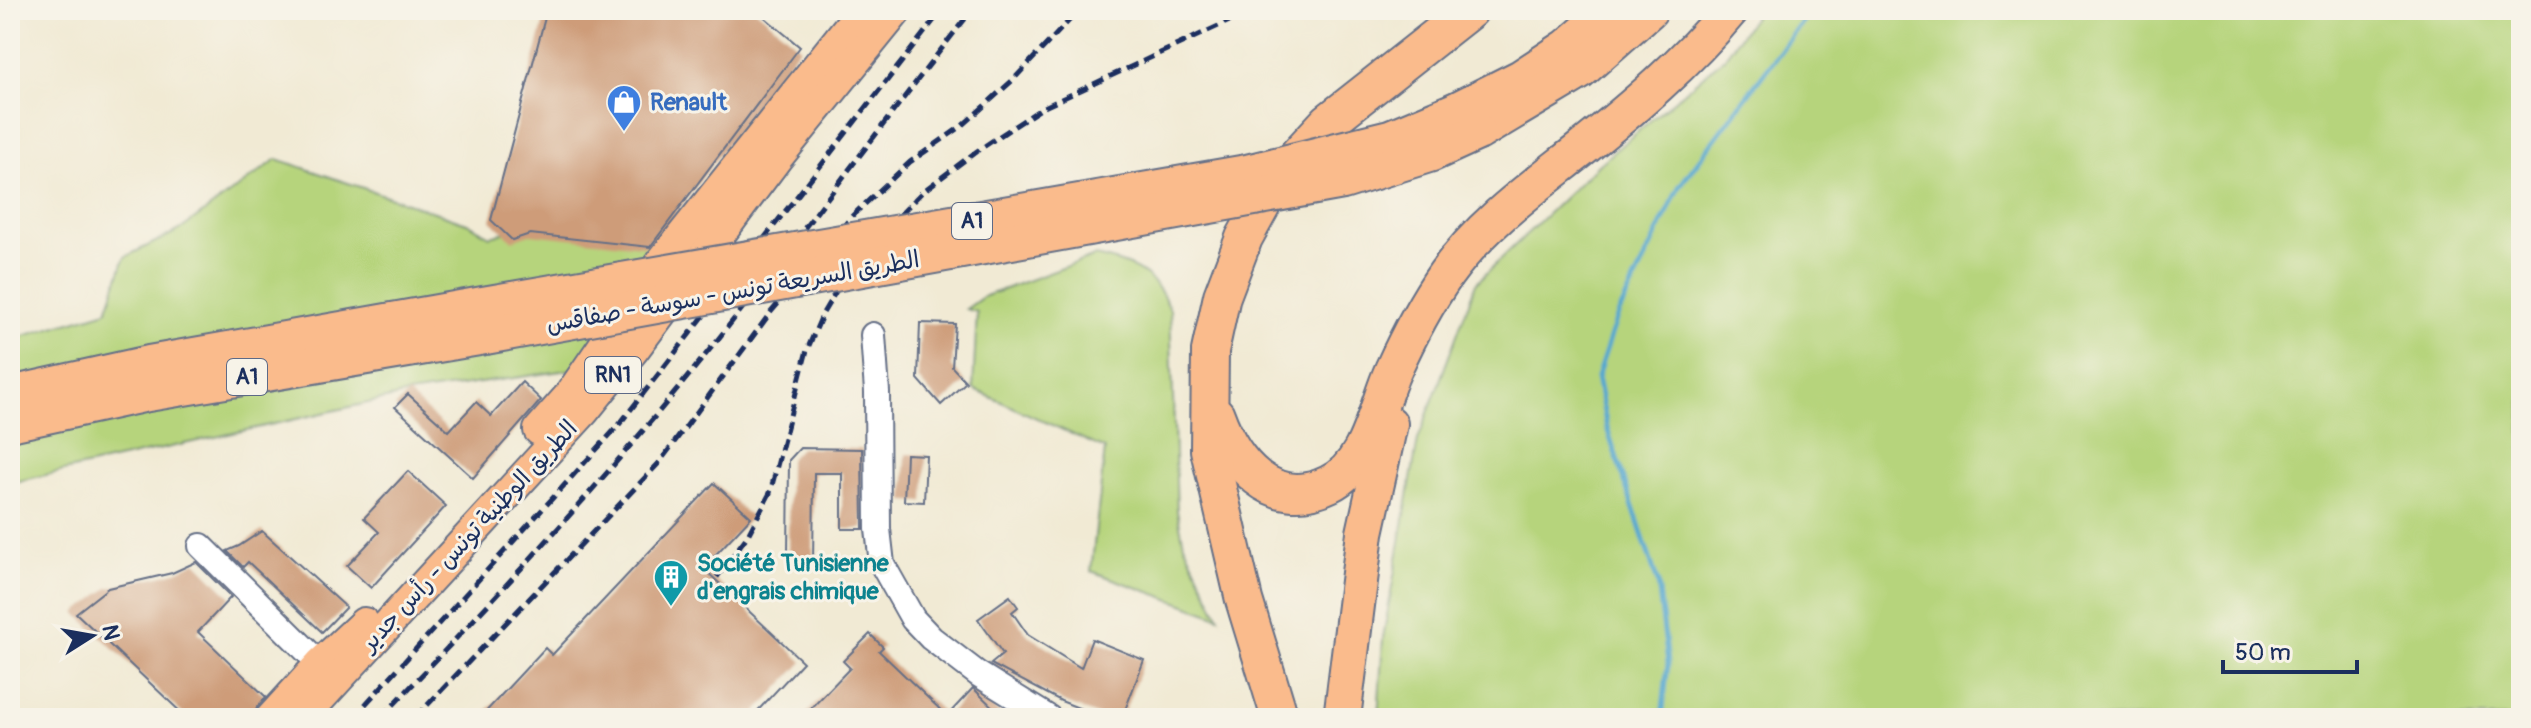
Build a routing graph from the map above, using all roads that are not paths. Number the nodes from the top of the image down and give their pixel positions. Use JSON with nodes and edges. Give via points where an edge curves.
{"nodes":[{"id":1,"x":862,"y":10,"type":"edge"},
{"id":2,"x":897,"y":10,"type":"edge"},
{"id":3,"x":1470,"y":10,"type":"edge"},
{"id":4,"x":1611,"y":10,"type":"edge"},
{"id":5,"x":1649,"y":10,"type":"edge"},
{"id":6,"x":1730,"y":10,"type":"edge"},
{"id":7,"x":1467,"y":122,"type":"junction"},
{"id":8,"x":1423,"y":310,"type":"junction"},
{"id":9,"x":484,"y":321,"type":"junction"},
{"id":10,"x":873,"y":335,"type":"dead end"},
{"id":11,"x":10,"y":395,"type":"edge"},
{"id":12,"x":1210,"y":398,"type":"junction"},
{"id":13,"x":10,"y":423,"type":"edge"},
{"id":14,"x":201,"y":546,"type":"dead end"},
{"id":15,"x":320,"y":664,"type":"junction"},
{"id":16,"x":271,"y":718,"type":"edge"},
{"id":17,"x":302,"y":718,"type":"edge"},
{"id":18,"x":1049,"y":718,"type":"edge"},
{"id":19,"x":1280,"y":718,"type":"edge"},
{"id":20,"x":1342,"y":718,"type":"edge"}],
"edges":[{"from":1,"to":15,"type":"main road","name":"الطريق الوطنية تونس - رأس جدير","number":"RN1","via":[[661,262],[569,396],[373,615]]},
{"from":2,"to":17,"type":"main road","name":"الطريق الوطنية تونس - رأس جدير","number":"RN1","via":[[584,411]]},
{"from":3,"to":12,"type":"highway","via":[[1328,122],[1278,176],[1244,238],[1222,296],[1210,351]]},
{"from":4,"to":7,"type":"highway","name":"الطريق السريعة تونس - سوسة - صفاقس","number":"A1"},
{"from":5,"to":7,"type":"highway","name":"الطريق السريعة تونس - سوسة - صفاقس","number":"A1","via":[[1580,71]]},
{"from":6,"to":8,"type":"highway","via":[[1648,96],[1473,240]]},
{"from":7,"to":9,"type":"highway","name":"الطريق السريعة تونس - سوسة - صفاقس","number":"A1","bridge":true,"via":[[1432,153],[1343,181]]},
{"from":8,"to":12,"type":"highway","via":[[1363,446],[1350,467],[1329,484],[1292,491],[1264,483],[1236,457]]},
{"from":8,"to":20,"type":"highway","via":[[1390,419],[1365,533]]},
{"from":9,"to":11,"type":"highway","name":"الطريق السريعة تونس - سوسة - صفاقس","number":"A1","via":[[136,367]]},
{"from":9,"to":13,"type":"highway","name":"الطريق السريعة تونس - سوسة - صفاقس","number":"A1"},
{"from":10,"to":18,"type":"street","via":[[882,564],[913,619],[931,638]]},
{"from":12,"to":19,"type":"highway","via":[[1209,450],[1216,489]]},
{"from":14,"to":15,"type":"street"},
{"from":15,"to":16,"type":"main road","name":"الطريق الوطنية تونس - رأس جدير","number":"RN1"}]}
